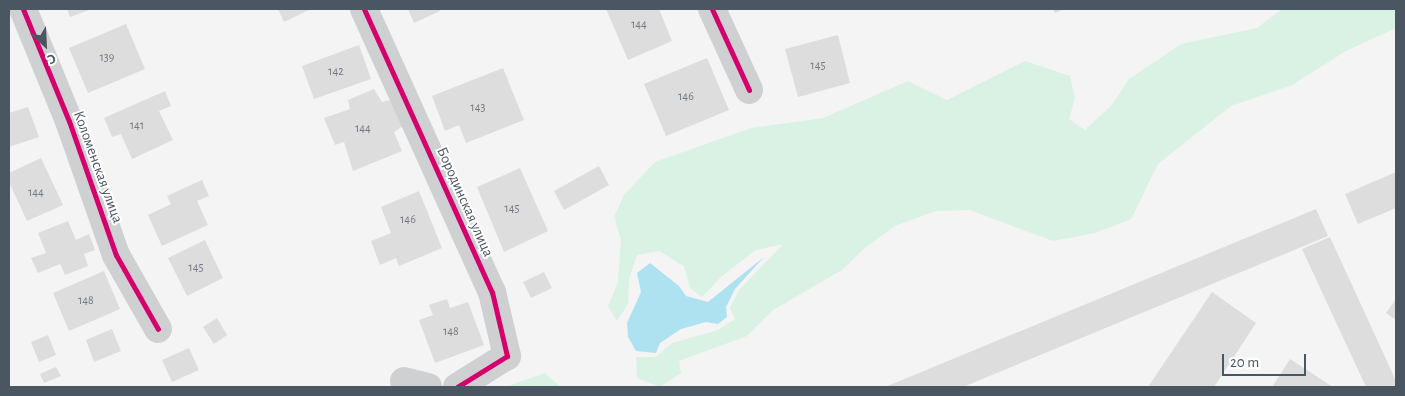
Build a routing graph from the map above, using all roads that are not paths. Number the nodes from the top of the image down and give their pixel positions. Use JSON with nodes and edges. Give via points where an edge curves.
{"nodes":[{"id":1,"x":23,"y":9,"type":"edge"},
{"id":2,"x":364,"y":9,"type":"edge"},
{"id":3,"x":712,"y":9,"type":"edge"},
{"id":4,"x":749,"y":90,"type":"dead end"},
{"id":5,"x":158,"y":329,"type":"dead end"},
{"id":6,"x":457,"y":387,"type":"edge"}],
"edges":[{"from":1,"to":5,"type":"street","name":"Коломенская улица","via":[[69,121],[116,255]]},
{"from":2,"to":6,"type":"street","name":"Бородинская улица","via":[[494,301],[507,356]]},
{"from":3,"to":4,"type":"street"}]}
